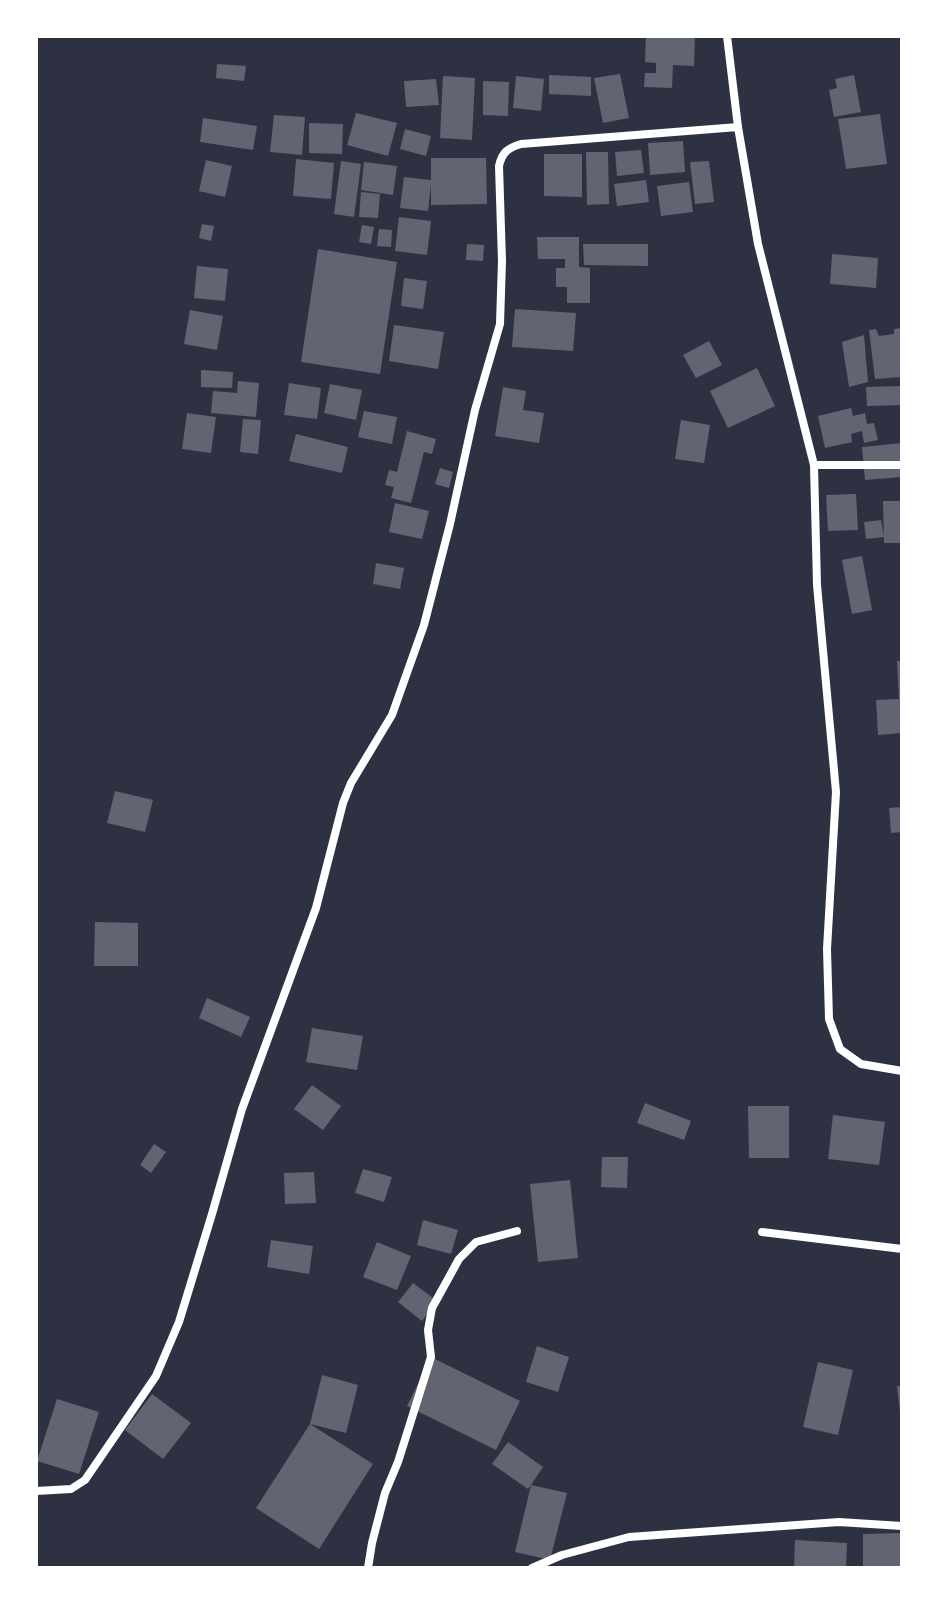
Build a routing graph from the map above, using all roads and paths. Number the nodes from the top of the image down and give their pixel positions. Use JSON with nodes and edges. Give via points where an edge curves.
{"nodes":[{"id":1,"x":727,"y":36,"type":"edge"},
{"id":2,"x":738,"y":127,"type":"junction"},
{"id":3,"x":814,"y":465,"type":"junction"},
{"id":4,"x":902,"y":465,"type":"edge"},
{"id":5,"x":902,"y":1071,"type":"edge"},
{"id":6,"x":517,"y":1231,"type":"dead end"},
{"id":7,"x":762,"y":1232,"type":"dead end"},
{"id":8,"x":902,"y":1249,"type":"edge"},
{"id":9,"x":36,"y":1491,"type":"edge"},
{"id":10,"x":902,"y":1526,"type":"edge"},
{"id":11,"x":368,"y":1568,"type":"edge"},
{"id":12,"x":532,"y":1568,"type":"edge"}],
"edges":[{"from":1,"to":2,"type":"street"},
{"from":2,"to":3,"type":"street","via":[[758,244]]},
{"from":2,"to":9,"type":"street","via":[[521,144],[502,157],[500,324],[424,625],[392,715],[343,803],[316,908],[242,1109],[179,1322],[156,1376],[85,1480],[71,1489]]},
{"from":3,"to":4,"type":"street"},
{"from":3,"to":5,"type":"street","via":[[817,585],[836,792],[827,949],[829,1019],[840,1049],[861,1064]]},
{"from":6,"to":11,"type":"street","via":[[476,1242],[459,1259],[432,1308],[431,1357],[385,1493]]},
{"from":7,"to":8,"type":"street"},
{"from":10,"to":12,"type":"street","via":[[839,1522],[629,1537]]}]}
